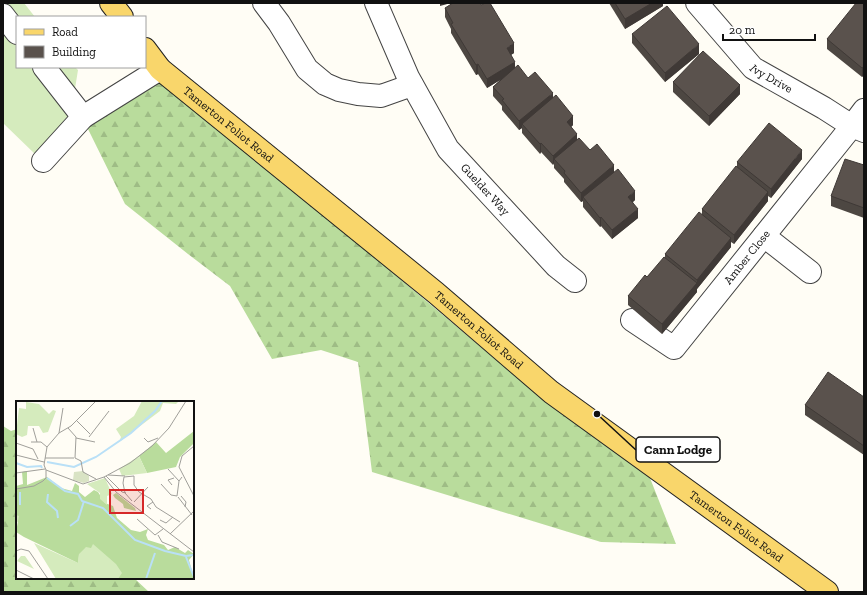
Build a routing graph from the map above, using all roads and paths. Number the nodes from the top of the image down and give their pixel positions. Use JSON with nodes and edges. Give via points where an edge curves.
{"nodes":[{"id":1,"x":111,"y":3,"type":"edge"},
{"id":2,"x":264,"y":3,"type":"edge"},
{"id":3,"x":376,"y":3,"type":"edge"},
{"id":4,"x":697,"y":3,"type":"edge"},
{"id":5,"x":3,"y":15,"type":"edge"},
{"id":6,"x":121,"y":16,"type":"edge"},
{"id":7,"x":16,"y":32,"type":"edge"},
{"id":8,"x":146,"y":50,"type":"edge"},
{"id":9,"x":45,"y":68,"type":"edge"},
{"id":10,"x":160,"y":69,"type":"junction"},
{"id":11,"x":412,"y":85,"type":"junction"},
{"id":12,"x":83,"y":117,"type":"junction"},
{"id":13,"x":860,"y":123,"type":"edge"},
{"id":14,"x":43,"y":161,"type":"dead end"},
{"id":15,"x":764,"y":236,"type":"junction"},
{"id":16,"x":810,"y":272,"type":"dead end"},
{"id":17,"x":575,"y":281,"type":"dead end"},
{"id":18,"x":632,"y":320,"type":"dead end"},
{"id":19,"x":827,"y":592,"type":"edge"}],
"edges":[{"from":1,"to":6,"type":"main road"},
{"from":2,"to":11,"type":"street","via":[[306,69],[325,84],[339,90],[381,96]]},
{"from":3,"to":11,"type":"street","name":"Guelder Way"},
{"from":4,"to":13,"type":"street","name":"Ivy Drive","via":[[753,68],[824,108]]},
{"from":5,"to":7,"type":"street"},
{"from":8,"to":10,"type":"main road","name":"Tamerton Foliot Road"},
{"from":9,"to":12,"type":"street"},
{"from":10,"to":12,"type":"street"},
{"from":10,"to":19,"type":"main road","name":"Tamerton Foliot Road","via":[[436,293],[551,392]]},
{"from":11,"to":17,"type":"street","name":"Guelder Way","via":[[448,149],[556,266]]},
{"from":12,"to":14,"type":"street"},
{"from":13,"to":15,"type":"street","name":"Amber Close"},
{"from":15,"to":16,"type":"street"},
{"from":15,"to":18,"type":"street","name":"Amber Close","via":[[674,348]]}]}
